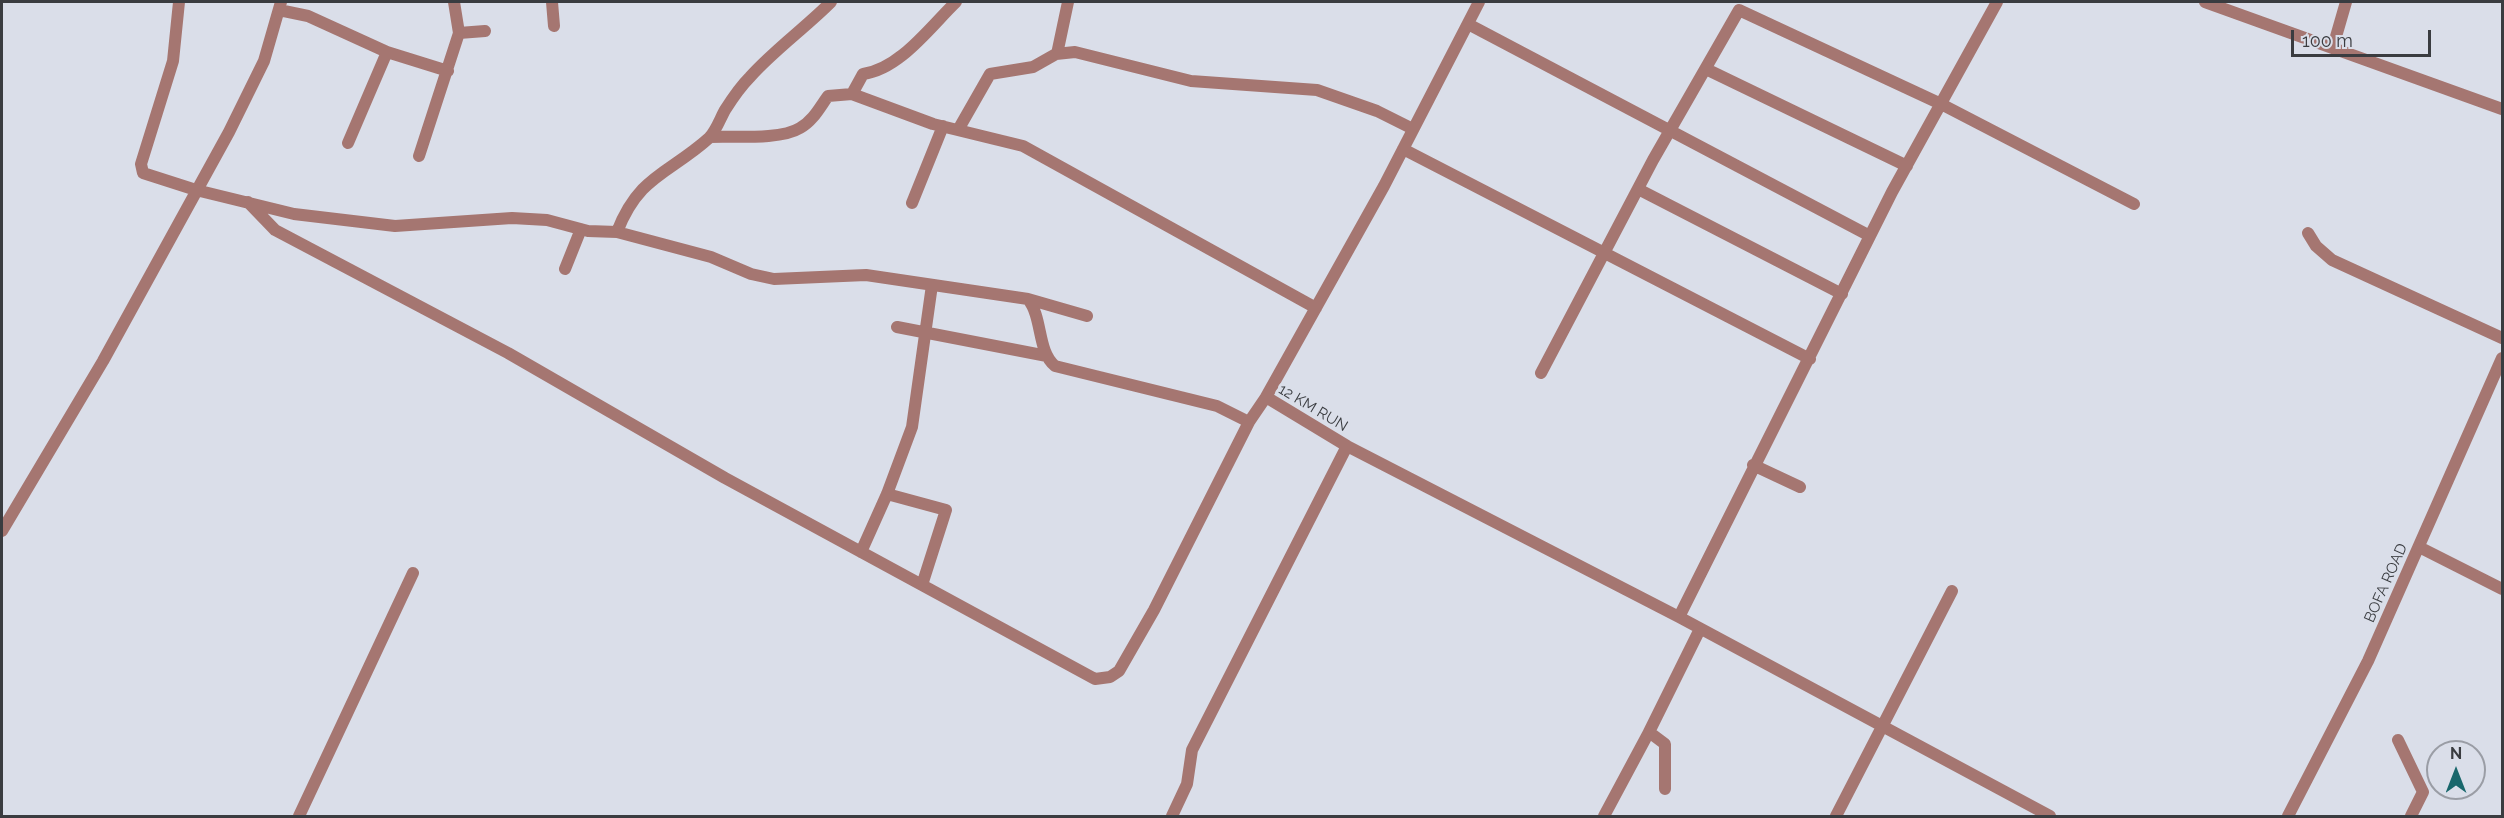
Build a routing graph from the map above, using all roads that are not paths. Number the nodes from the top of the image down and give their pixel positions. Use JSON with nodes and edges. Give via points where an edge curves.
{"nodes":[{"id":1,"x":179,"y":2,"type":"edge"},
{"id":2,"x":454,"y":2,"type":"edge"},
{"id":3,"x":552,"y":2,"type":"edge"},
{"id":4,"x":831,"y":2,"type":"edge"},
{"id":5,"x":956,"y":2,"type":"edge"},
{"id":6,"x":1068,"y":2,"type":"edge"},
{"id":7,"x":1479,"y":2,"type":"edge"},
{"id":8,"x":1997,"y":2,"type":"edge"},
{"id":9,"x":2205,"y":2,"type":"edge"},
{"id":10,"x":2346,"y":2,"type":"edge"},
{"id":11,"x":280,"y":6,"type":"edge"},
{"id":12,"x":1468,"y":24,"type":"junction"},
{"id":13,"x":554,"y":26,"type":"dead end"},
{"id":14,"x":485,"y":31,"type":"dead end"},
{"id":15,"x":459,"y":33,"type":"junction"},
{"id":16,"x":2333,"y":46,"type":"junction"},
{"id":17,"x":387,"y":52,"type":"junction"},
{"id":18,"x":1057,"y":54,"type":"junction"},
{"id":19,"x":1706,"y":69,"type":"junction"},
{"id":20,"x":448,"y":71,"type":"junction"},
{"id":21,"x":852,"y":94,"type":"junction"},
{"id":22,"x":1941,"y":104,"type":"junction"},
{"id":23,"x":2502,"y":109,"type":"edge"},
{"id":24,"x":942,"y":126,"type":"junction"},
{"id":25,"x":1413,"y":129,"type":"junction"},
{"id":26,"x":958,"y":130,"type":"junction"},
{"id":27,"x":1671,"y":130,"type":"junction"},
{"id":28,"x":710,"y":137,"type":"junction"},
{"id":29,"x":348,"y":143,"type":"dead end"},
{"id":30,"x":1403,"y":149,"type":"junction"},
{"id":31,"x":420,"y":156,"type":"dead end"},
{"id":32,"x":1907,"y":166,"type":"junction"},
{"id":33,"x":1638,"y":189,"type":"junction"},
{"id":34,"x":196,"y":190,"type":"junction"},
{"id":35,"x":248,"y":202,"type":"junction"},
{"id":36,"x":912,"y":203,"type":"dead end"},
{"id":37,"x":2134,"y":204,"type":"dead end"},
{"id":38,"x":581,"y":229,"type":"junction"},
{"id":39,"x":617,"y":232,"type":"junction"},
{"id":40,"x":2308,"y":233,"type":"dead end"},
{"id":41,"x":1870,"y":236,"type":"junction"},
{"id":42,"x":1604,"y":254,"type":"junction"},
{"id":43,"x":565,"y":269,"type":"dead end"},
{"id":44,"x":932,"y":285,"type":"junction"},
{"id":45,"x":1842,"y":294,"type":"junction"},
{"id":46,"x":1028,"y":299,"type":"junction"},
{"id":47,"x":1316,"y":308,"type":"junction"},
{"id":48,"x":1087,"y":316,"type":"dead end"},
{"id":49,"x":897,"y":327,"type":"dead end"},
{"id":50,"x":926,"y":332,"type":"junction"},
{"id":51,"x":2502,"y":338,"type":"edge"},
{"id":52,"x":1047,"y":356,"type":"junction"},
{"id":53,"x":2502,"y":358,"type":"edge"},
{"id":54,"x":1810,"y":359,"type":"junction"},
{"id":55,"x":1541,"y":373,"type":"dead end"},
{"id":56,"x":1266,"y":397,"type":"junction"},
{"id":57,"x":1249,"y":422,"type":"junction"},
{"id":58,"x":1347,"y":446,"type":"junction"},
{"id":59,"x":1753,"y":465,"type":"junction"},
{"id":60,"x":1800,"y":487,"type":"dead end"},
{"id":61,"x":887,"y":494,"type":"junction"},
{"id":62,"x":2,"y":531,"type":"edge"},
{"id":63,"x":2419,"y":548,"type":"junction"},
{"id":64,"x":861,"y":552,"type":"junction"},
{"id":65,"x":413,"y":573,"type":"dead end"},
{"id":66,"x":921,"y":585,"type":"junction"},
{"id":67,"x":2502,"y":589,"type":"edge"},
{"id":68,"x":1952,"y":591,"type":"dead end"},
{"id":69,"x":1679,"y":617,"type":"junction"},
{"id":70,"x":1700,"y":629,"type":"junction"},
{"id":71,"x":1883,"y":727,"type":"junction"},
{"id":72,"x":1649,"y":732,"type":"junction"},
{"id":73,"x":2398,"y":740,"type":"dead end"},
{"id":74,"x":1665,"y":789,"type":"dead end"},
{"id":75,"x":299,"y":816,"type":"edge"},
{"id":76,"x":1172,"y":816,"type":"edge"},
{"id":77,"x":1604,"y":816,"type":"edge"},
{"id":78,"x":1836,"y":816,"type":"edge"},
{"id":79,"x":2046,"y":816,"type":"edge"},
{"id":80,"x":2288,"y":816,"type":"edge"},
{"id":81,"x":2411,"y":816,"type":"edge"}],
"edges":[{"from":1,"to":34,"type":"street","via":[[172,61],[140,169]]},
{"from":2,"to":15,"type":"street"},
{"from":3,"to":13,"type":"street"},
{"from":4,"to":28,"type":"street","via":[[751,75]]},
{"from":5,"to":21,"type":"street","via":[[897,61],[878,72],[863,74]]},
{"from":6,"to":18,"type":"street"},
{"from":7,"to":12,"type":"street","name":"12 KM RUN"},
{"from":8,"to":22,"type":"street"},
{"from":9,"to":16,"type":"street"},
{"from":10,"to":16,"type":"street"},
{"from":11,"to":17,"type":"street"},
{"from":11,"to":34,"type":"street","via":[[264,61]]},
{"from":12,"to":25,"type":"street","name":"12 KM RUN"},
{"from":12,"to":27,"type":"street"},
{"from":14,"to":15,"type":"street"},
{"from":15,"to":20,"type":"street"},
{"from":16,"to":23,"type":"street"},
{"from":17,"to":20,"type":"street"},
{"from":17,"to":29,"type":"street"},
{"from":18,"to":25,"type":"street","via":[[1075,52],[1191,81],[1317,90],[1377,111]]},
{"from":18,"to":26,"type":"street","via":[[1033,67],[990,74]]},
{"from":19,"to":22,"type":"street","via":[[1739,10]]},
{"from":19,"to":27,"type":"street"},
{"from":19,"to":32,"type":"street"},
{"from":20,"to":31,"type":"street"},
{"from":21,"to":24,"type":"street"},
{"from":21,"to":28,"type":"street","via":[[828,96],[811,120],[793,131]]},
{"from":22,"to":32,"type":"street"},
{"from":22,"to":37,"type":"street"},
{"from":24,"to":26,"type":"street"},
{"from":24,"to":36,"type":"street"},
{"from":25,"to":30,"type":"street","name":"12 KM RUN"},
{"from":26,"to":47,"type":"street","via":[[1023,146]]},
{"from":27,"to":33,"type":"street"},
{"from":27,"to":41,"type":"street"},
{"from":28,"to":39,"type":"street","via":[[642,189]]},
{"from":30,"to":42,"type":"street"},
{"from":30,"to":47,"type":"street","name":"12 KM RUN"},
{"from":32,"to":41,"type":"street"},
{"from":33,"to":42,"type":"street"},
{"from":33,"to":45,"type":"street"},
{"from":34,"to":35,"type":"street"},
{"from":34,"to":62,"type":"street","via":[[103,361]]},
{"from":35,"to":38,"type":"street","via":[[294,214],[395,226],[512,218],[547,220]]},
{"from":35,"to":64,"type":"street","via":[[275,230],[508,353]]},
{"from":38,"to":39,"type":"street"},
{"from":38,"to":43,"type":"street"},
{"from":39,"to":44,"type":"street","via":[[711,257],[774,279],[866,275]]},
{"from":40,"to":51,"type":"street","via":[[2332,260]]},
{"from":41,"to":45,"type":"street"},
{"from":42,"to":54,"type":"street"},
{"from":42,"to":55,"type":"street"},
{"from":44,"to":46,"type":"street"},
{"from":44,"to":50,"type":"street"},
{"from":45,"to":54,"type":"street"},
{"from":46,"to":48,"type":"street"},
{"from":46,"to":52,"type":"street","via":[[1035,308]]},
{"from":47,"to":56,"type":"street","name":"12 KM RUN"},
{"from":49,"to":50,"type":"street"},
{"from":50,"to":52,"type":"street"},
{"from":50,"to":61,"type":"street","via":[[912,427]]},
{"from":52,"to":57,"type":"street","via":[[1055,366],[1217,406]]},
{"from":53,"to":63,"type":"street","name":"BOFA ROAD"},
{"from":54,"to":59,"type":"street"},
{"from":56,"to":57,"type":"street"},
{"from":56,"to":58,"type":"street","name":"12 KM RUN"},
{"from":57,"to":66,"type":"street","via":[[1154,610],[1119,671],[1110,677],[1095,679]]},
{"from":58,"to":69,"type":"street"},
{"from":58,"to":76,"type":"street","name":"12 KM RUN","via":[[1192,750],[1187,784]]},
{"from":59,"to":60,"type":"street"},
{"from":59,"to":69,"type":"street"},
{"from":61,"to":64,"type":"street"},
{"from":61,"to":66,"type":"street","via":[[946,510]]},
{"from":63,"to":67,"type":"street"},
{"from":63,"to":80,"type":"street","name":"BOFA ROAD"},
{"from":64,"to":66,"type":"street"},
{"from":65,"to":75,"type":"street"},
{"from":68,"to":71,"type":"street"},
{"from":69,"to":70,"type":"street"},
{"from":70,"to":71,"type":"street"},
{"from":70,"to":72,"type":"street"},
{"from":71,"to":78,"type":"street"},
{"from":71,"to":79,"type":"street"},
{"from":72,"to":74,"type":"street","via":[[1665,744]]},
{"from":72,"to":77,"type":"street"},
{"from":73,"to":81,"type":"street","via":[[2423,792]]}]}
